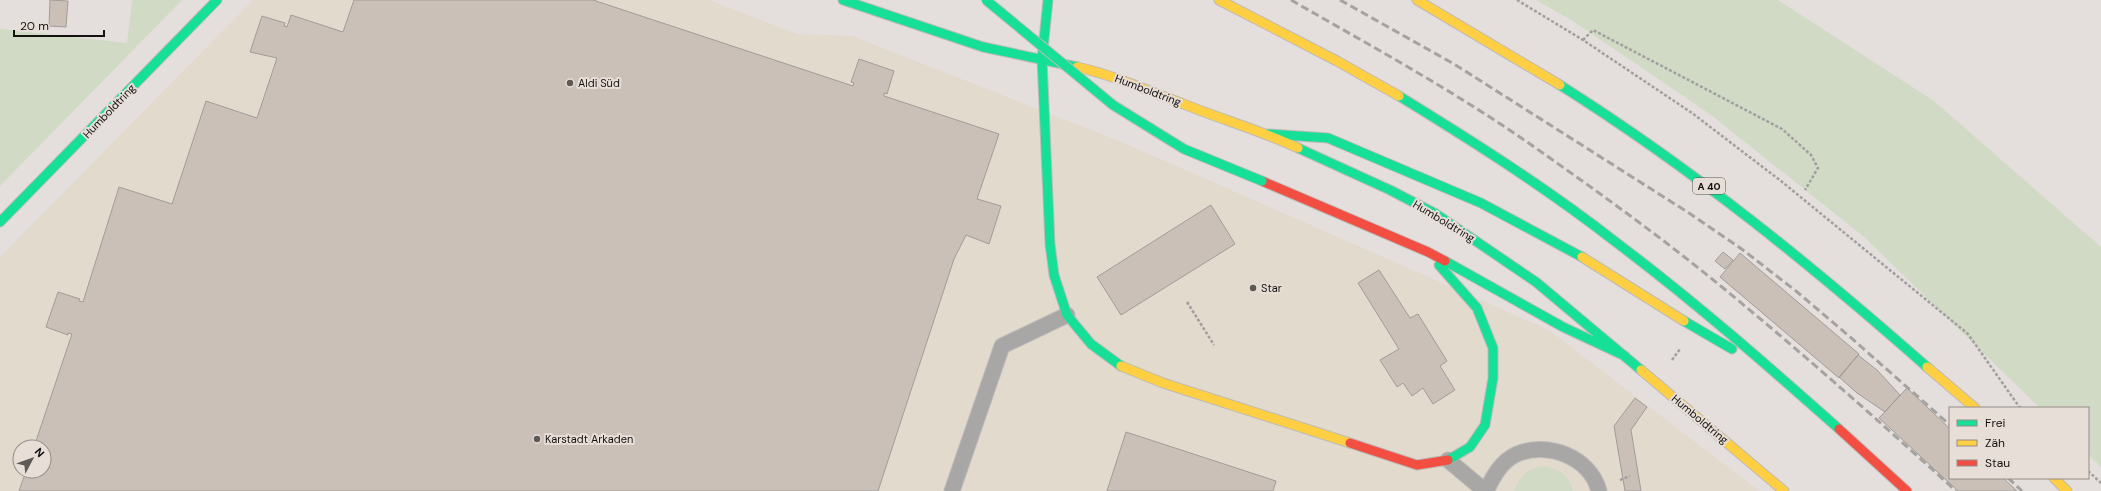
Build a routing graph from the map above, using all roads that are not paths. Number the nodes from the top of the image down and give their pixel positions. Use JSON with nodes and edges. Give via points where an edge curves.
{"nodes":[{"id":1,"x":217,"y":0,"type":"edge"},
{"id":2,"x":843,"y":0,"type":"edge"},
{"id":3,"x":986,"y":0,"type":"edge"},
{"id":4,"x":1048,"y":0,"type":"edge"},
{"id":5,"x":1219,"y":0,"type":"edge"},
{"id":6,"x":1417,"y":0,"type":"edge"},
{"id":7,"x":1042,"y":59,"type":"junction"},
{"id":8,"x":1268,"y":134,"type":"junction"},
{"id":9,"x":0,"y":222,"type":"edge"},
{"id":10,"x":1428,"y":252,"type":"junction"},
{"id":11,"x":1067,"y":315,"type":"junction"},
{"id":12,"x":1625,"y":356,"type":"junction"},
{"id":13,"x":1784,"y":380,"type":"junction"},
{"id":14,"x":1974,"y":407,"type":"edge"},
{"id":15,"x":1448,"y":460,"type":"junction"},
{"id":16,"x":2055,"y":479,"type":"edge"},
{"id":17,"x":952,"y":491,"type":"edge"},
{"id":18,"x":1485,"y":491,"type":"edge"},
{"id":19,"x":1599,"y":491,"type":"edge"},
{"id":20,"x":1784,"y":491,"type":"edge"},
{"id":21,"x":1907,"y":491,"type":"edge"},
{"id":22,"x":2067,"y":491,"type":"edge"}],
"edges":[{"from":1,"to":9,"type":"main road","name":"Humboldtring"},
{"from":2,"to":7,"type":"main road","name":"Humboldtring","via":[[983,47]]},
{"from":3,"to":10,"type":"main road","bridge":true,"via":[[1113,105],[1184,149]]},
{"from":4,"to":7,"type":"main road"},
{"from":5,"to":13,"type":"main road","via":[[1338,62],[1423,111],[1512,168],[1669,283]]},
{"from":6,"to":14,"type":"main road","number":"A 40","via":[[1556,82],[1660,150],[1815,269]]},
{"from":7,"to":8,"type":"main road","name":"Humboldtring","via":[[1104,73]]},
{"from":7,"to":11,"type":"main road","via":[[1050,244],[1054,275]]},
{"from":8,"to":12,"type":"main road","name":"Humboldtring","via":[[1436,214],[1536,282]]},
{"from":8,"to":13,"type":"main road","via":[[1328,138],[1481,203],[1574,252],[1652,303]]},
{"from":10,"to":12,"type":"main road","via":[[1563,327]]},
{"from":10,"to":15,"type":"main road","via":[[1477,308],[1493,348],[1493,378],[1485,425],[1470,447]]},
{"from":11,"to":15,"type":"main road","via":[[1091,344],[1117,364],[1163,383],[1417,465]]},
{"from":11,"to":17,"type":"lane","via":[[1002,346]]},
{"from":12,"to":20,"type":"main road","name":"Humboldtring"},
{"from":13,"to":21,"type":"main road"},
{"from":15,"to":18,"type":"lane"},
{"from":16,"to":22,"type":"main road"},
{"from":18,"to":19,"type":"lane","via":[[1497,470],[1517,454],[1541,448],[1565,453],[1586,467]]}]}
